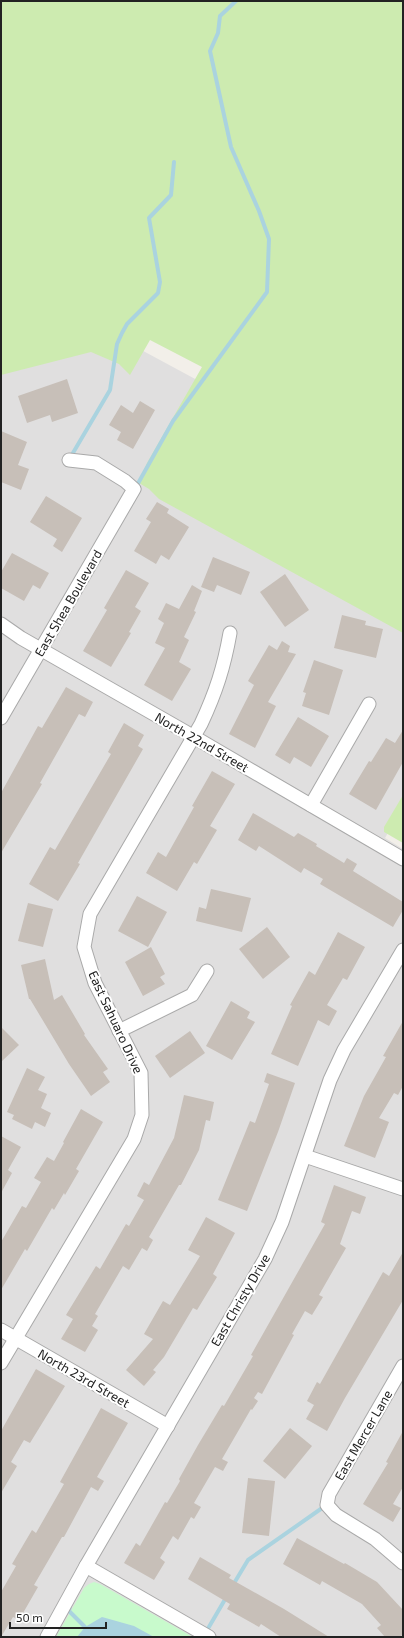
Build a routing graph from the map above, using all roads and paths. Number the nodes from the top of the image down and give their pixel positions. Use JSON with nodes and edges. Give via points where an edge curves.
{"nodes":[{"id":1,"x":69,"y":460,"type":"dead end"},
{"id":2,"x":1,"y":624,"type":"edge"},
{"id":3,"x":230,"y":633,"type":"dead end"},
{"id":4,"x":41,"y":649,"type":"junction"},
{"id":5,"x":369,"y":704,"type":"dead end"},
{"id":6,"x":1,"y":718,"type":"edge"},
{"id":7,"x":193,"y":736,"type":"junction"},
{"id":8,"x":311,"y":805,"type":"junction"},
{"id":9,"x":403,"y":859,"type":"edge"},
{"id":10,"x":403,"y":950,"type":"edge"},
{"id":11,"x":207,"y":971,"type":"dead end"},
{"id":12,"x":119,"y":1031,"type":"junction"},
{"id":13,"x":305,"y":1156,"type":"junction"},
{"id":14,"x":403,"y":1189,"type":"edge"},
{"id":15,"x":1,"y":1330,"type":"edge"},
{"id":16,"x":15,"y":1339,"type":"junction"},
{"id":17,"x":1,"y":1363,"type":"edge"},
{"id":18,"x":403,"y":1366,"type":"edge"},
{"id":19,"x":168,"y":1426,"type":"junction"},
{"id":20,"x":403,"y":1563,"type":"edge"},
{"id":21,"x":86,"y":1566,"type":"junction"},
{"id":22,"x":47,"y":1637,"type":"edge"},
{"id":23,"x":209,"y":1637,"type":"edge"}],
"edges":[{"from":1,"to":4,"type":"street","name":"East Shea Boulevard","via":[[96,463],[134,489]]},
{"from":2,"to":4,"type":"street","name":"North 22nd Street"},
{"from":3,"to":7,"type":"street","name":"East Sahuaro Drive","via":[[225,663],[214,698]]},
{"from":4,"to":6,"type":"street","name":"East Shea Boulevard"},
{"from":4,"to":7,"type":"street","name":"North 22nd Street"},
{"from":5,"to":8,"type":"street"},
{"from":7,"to":8,"type":"street","name":"North 22nd Street"},
{"from":7,"to":12,"type":"street","name":"East Sahuaro Drive","via":[[90,914],[84,947],[95,983]]},
{"from":8,"to":9,"type":"street","name":"North 22nd Street"},
{"from":10,"to":13,"type":"street","name":"East Christy Drive","via":[[344,1050],[330,1080]]},
{"from":11,"to":12,"type":"street","via":[[192,995]]},
{"from":12,"to":16,"type":"street","name":"East Sahuaro Drive","via":[[142,1073],[142,1115],[134,1139]]},
{"from":13,"to":14,"type":"street"},
{"from":13,"to":19,"type":"street","name":"East Christy Drive","via":[[282,1222],[265,1259]]},
{"from":15,"to":16,"type":"street","name":"North 23rd Street"},
{"from":16,"to":17,"type":"street","name":"East Sahuaro Drive"},
{"from":16,"to":19,"type":"street","name":"North 23rd Street"},
{"from":18,"to":20,"type":"street","name":"East Mercer Lane","via":[[329,1494],[327,1504],[336,1515],[375,1539]]},
{"from":19,"to":21,"type":"street","name":"East Christy Drive"},
{"from":21,"to":22,"type":"street","name":"East Christy Drive"},
{"from":21,"to":23,"type":"street"}]}
